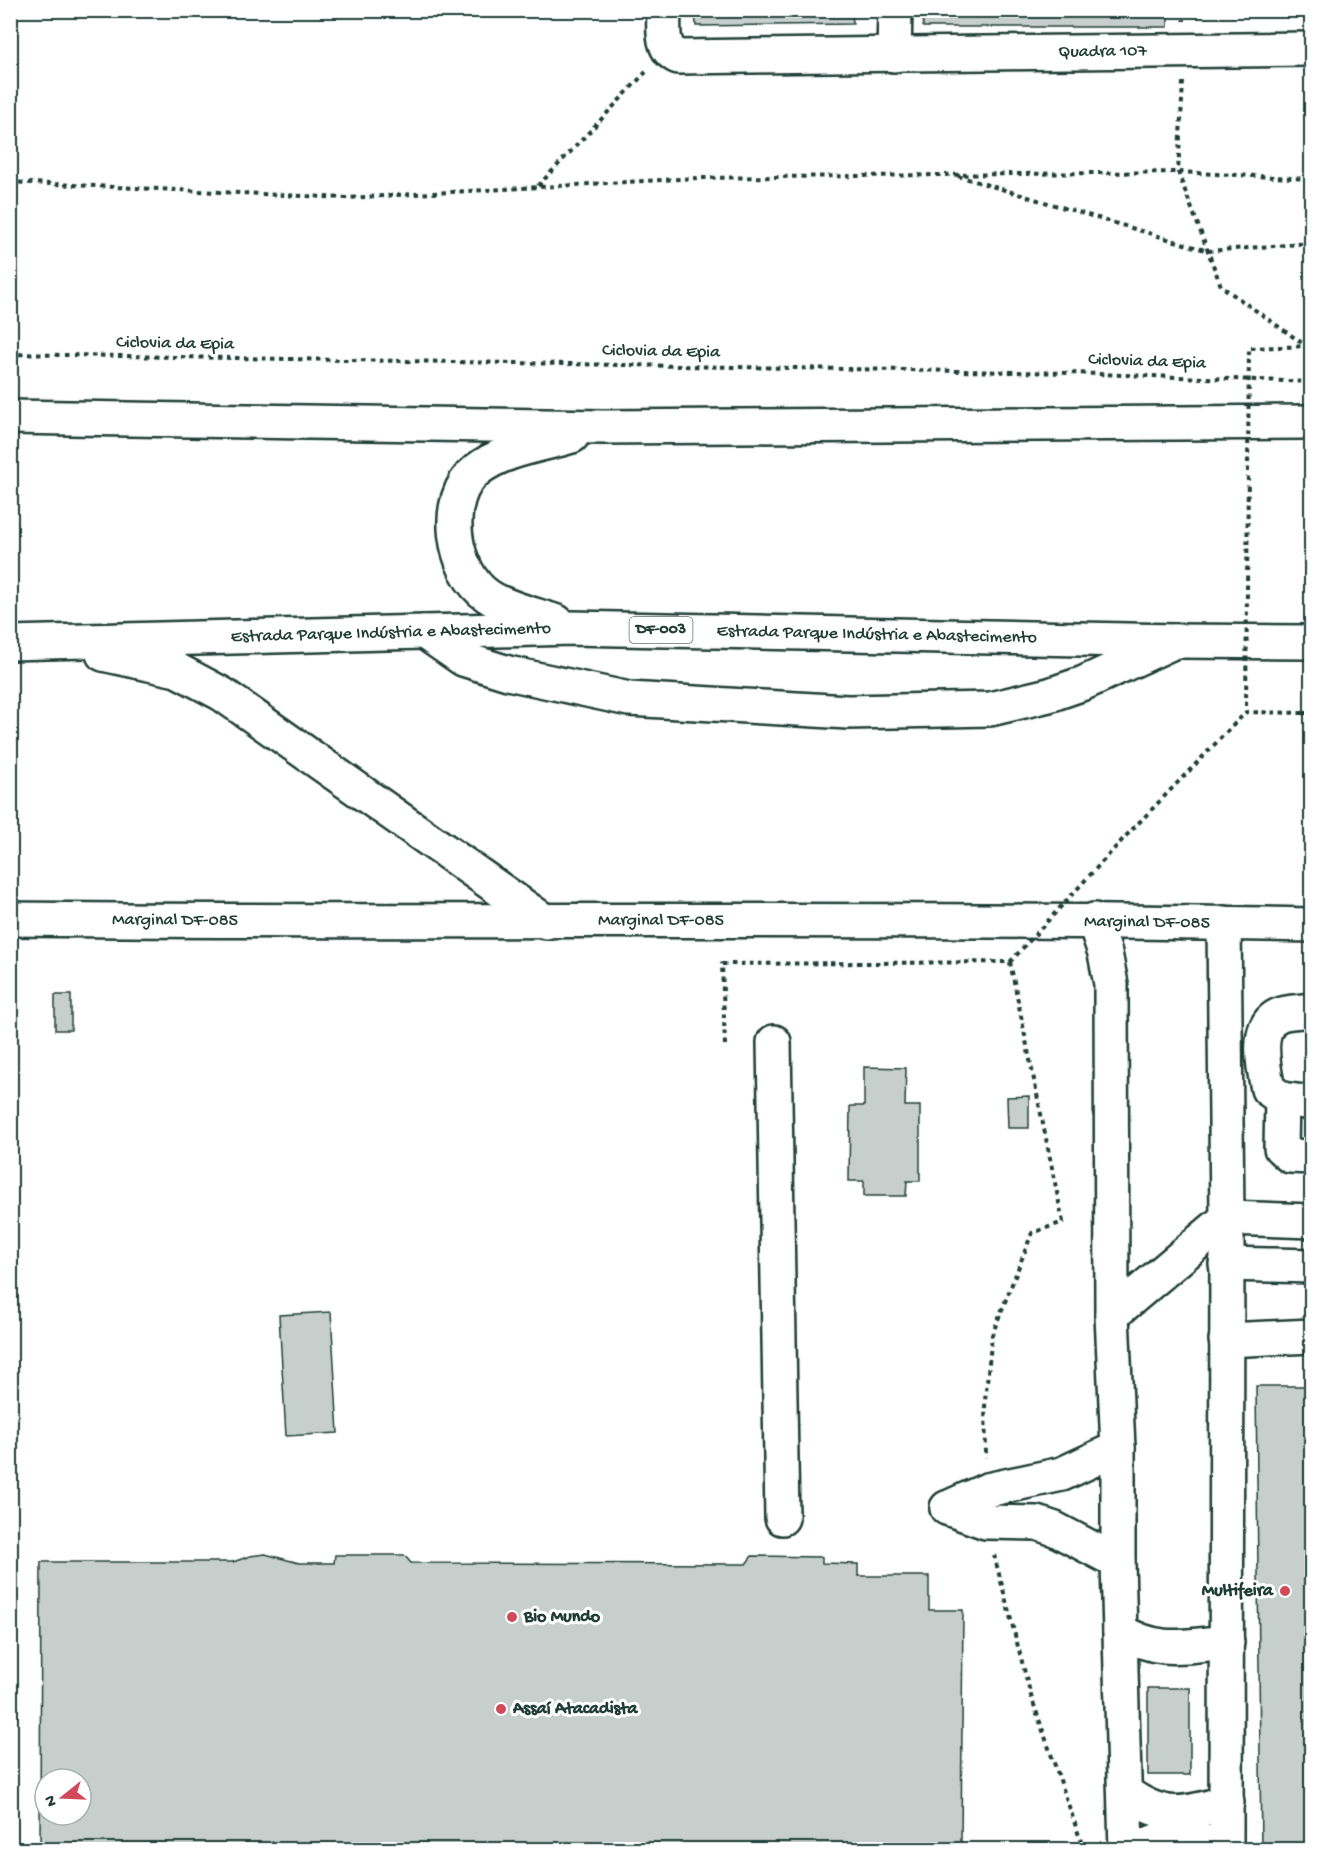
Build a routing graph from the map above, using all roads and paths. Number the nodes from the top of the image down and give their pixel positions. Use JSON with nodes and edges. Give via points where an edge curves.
{"nodes":[{"id":1,"x":664,"y":10,"type":"edge"},
{"id":2,"x":895,"y":10,"type":"edge"},
{"id":3,"x":1184,"y":10,"type":"edge"},
{"id":4,"x":667,"y":49,"type":"junction"},
{"id":5,"x":1311,"y":49,"type":"edge"},
{"id":6,"x":1185,"y":51,"type":"junction"},
{"id":7,"x":894,"y":55,"type":"junction"},
{"id":8,"x":1178,"y":172,"type":"junction"},
{"id":9,"x":954,"y":175,"type":"junction"},
{"id":10,"x":1311,"y":179,"type":"edge"},
{"id":11,"x":10,"y":182,"type":"edge"},
{"id":12,"x":537,"y":187,"type":"junction"},
{"id":13,"x":1311,"y":243,"type":"edge"},
{"id":14,"x":1208,"y":251,"type":"junction"},
{"id":15,"x":1311,"y":348,"type":"edge"},
{"id":16,"x":10,"y":354,"type":"edge"},
{"id":17,"x":1311,"y":382,"type":"edge"},
{"id":18,"x":10,"y":417,"type":"edge"},
{"id":19,"x":1311,"y":422,"type":"edge"},
{"id":20,"x":602,"y":427,"type":"junction"},
{"id":21,"x":572,"y":628,"type":"junction"},
{"id":22,"x":424,"y":632,"type":"junction"},
{"id":23,"x":1174,"y":641,"type":"junction"},
{"id":24,"x":1311,"y":642,"type":"edge"},
{"id":25,"x":10,"y":643,"type":"edge"},
{"id":26,"x":54,"y":643,"type":"junction"},
{"id":27,"x":1246,"y":712,"type":"junction"},
{"id":28,"x":1311,"y":713,"type":"edge"},
{"id":29,"x":10,"y":919,"type":"edge"},
{"id":30,"x":1094,"y":920,"type":"junction"},
{"id":31,"x":546,"y":922,"type":"junction"},
{"id":32,"x":1224,"y":923,"type":"junction"},
{"id":33,"x":1311,"y":925,"type":"edge"},
{"id":34,"x":1010,"y":962,"type":"junction"},
{"id":35,"x":1311,"y":1010,"type":"edge"},
{"id":36,"x":774,"y":1042,"type":"dead end"},
{"id":37,"x":725,"y":1045,"type":"dead end"},
{"id":38,"x":1297,"y":1101,"type":"edge"},
{"id":39,"x":1311,"y":1157,"type":"edge"},
{"id":40,"x":1227,"y":1218,"type":"junction"},
{"id":41,"x":1311,"y":1221,"type":"edge"},
{"id":42,"x":1063,"y":1222,"type":"dead end"},
{"id":43,"x":1226,"y":1264,"type":"junction"},
{"id":44,"x":1311,"y":1266,"type":"edge"},
{"id":45,"x":1112,"y":1315,"type":"junction"},
{"id":46,"x":1311,"y":1336,"type":"edge"},
{"id":47,"x":1226,"y":1340,"type":"junction"},
{"id":48,"x":1118,"y":1448,"type":"junction"},
{"id":49,"x":782,"y":1518,"type":"dead end"},
{"id":50,"x":1118,"y":1562,"type":"junction"},
{"id":51,"x":1120,"y":1631,"type":"junction"},
{"id":52,"x":1227,"y":1642,"type":"junction"},
{"id":53,"x":1126,"y":1793,"type":"junction"},
{"id":54,"x":1227,"y":1802,"type":"junction"},
{"id":55,"x":1226,"y":1849,"type":"edge"},
{"id":56,"x":1126,"y":1850,"type":"edge"},
{"id":57,"x":1139,"y":1850,"type":"edge"}],
"edges":[{"from":1,"to":4,"type":"main road"},
{"from":2,"to":7,"type":"main road"},
{"from":3,"to":6,"type":"path"},
{"from":4,"to":7,"type":"main road","name":"Quadra 107","via":[[678,57]]},
{"from":4,"to":12,"type":"path"},
{"from":5,"to":6,"type":"main road","name":"Quadra 107"},
{"from":6,"to":7,"type":"main road","name":"Quadra 107"},
{"from":6,"to":8,"type":"path"},
{"from":8,"to":9,"type":"path"},
{"from":8,"to":10,"type":"path"},
{"from":8,"to":14,"type":"path"},
{"from":9,"to":12,"type":"path","via":[[697,178]]},
{"from":9,"to":14,"type":"path"},
{"from":11,"to":12,"type":"path","via":[[346,198]]},
{"from":13,"to":14,"type":"path"},
{"from":14,"to":15,"type":"path","via":[[1221,286]]},
{"from":15,"to":27,"type":"path","bridge":true,"via":[[1249,348]]},
{"from":16,"to":17,"type":"path","name":"Ciclovia da Epia","via":[[1060,372]]},
{"from":18,"to":20,"type":"main road"},
{"from":19,"to":20,"type":"main road"},
{"from":20,"to":21,"type":"main road","via":[[494,459],[475,470],[461,490],[456,513],[459,555],[475,585],[489,597]]},
{"from":21,"to":22,"type":"main road","name":"Estrada Parque Indústria e Abastecimento","number":"DF-003"},
{"from":21,"to":23,"type":"main road","name":"Estrada Parque Indústria e Abastecimento","number":"DF-003"},
{"from":22,"to":23,"type":"main road","via":[[463,659],[508,673],[629,699],[848,712],[990,709],[1084,683]]},
{"from":22,"to":26,"type":"main road","name":"Estrada Parque Indústria e Abastecimento","number":"DF-003"},
{"from":23,"to":24,"type":"main road","name":"Estrada Parque Indústria e Abastecimento","number":"DF-003"},
{"from":25,"to":26,"type":"main road","name":"Estrada Parque Indústria e Abastecimento","number":"DF-003"},
{"from":26,"to":31,"type":"main road","via":[[177,670],[222,694]]},
{"from":27,"to":28,"type":"path","bridge":true},
{"from":27,"to":34,"type":"path","bridge":true},
{"from":29,"to":31,"type":"main road","name":"Marginal DF-085"},
{"from":30,"to":31,"type":"main road","name":"Marginal DF-085"},
{"from":30,"to":32,"type":"main road","name":"Marginal DF-085"},
{"from":30,"to":45,"type":"main road","via":[[1111,984]]},
{"from":32,"to":33,"type":"main road","name":"Marginal DF-085"},
{"from":32,"to":40,"type":"main road"},
{"from":34,"to":37,"type":"path","via":[[722,964]]},
{"from":34,"to":42,"type":"path"},
{"from":35,"to":38,"type":"main road","via":[[1278,1015],[1261,1043],[1268,1089]]},
{"from":36,"to":49,"type":"main road"},
{"from":38,"to":39,"type":"main road","via":[[1281,1148],[1290,1156]]},
{"from":40,"to":41,"type":"main road"},
{"from":40,"to":43,"type":"main road"},
{"from":40,"to":45,"type":"main road"},
{"from":43,"to":44,"type":"main road"},
{"from":43,"to":47,"type":"main road"},
{"from":45,"to":48,"type":"main road"},
{"from":46,"to":47,"type":"main road"},
{"from":47,"to":52,"type":"main road"},
{"from":48,"to":50,"type":"main road"},
{"from":48,"to":50,"type":"main road","via":[[1062,1474],[987,1491],[947,1508],[986,1522],[1037,1523],[1055,1528]]},
{"from":50,"to":51,"type":"main road"},
{"from":51,"to":52,"type":"main road","via":[[1142,1644],[1157,1647]]},
{"from":51,"to":53,"type":"main road"},
{"from":52,"to":54,"type":"main road"},
{"from":53,"to":54,"type":"main road","via":[[1157,1811],[1198,1810]]},
{"from":53,"to":56,"type":"main road"},
{"from":54,"to":55,"type":"main road"},
{"from":55,"to":57,"type":"main road","via":[[1204,1838],[1176,1836],[1159,1839]]}]}
